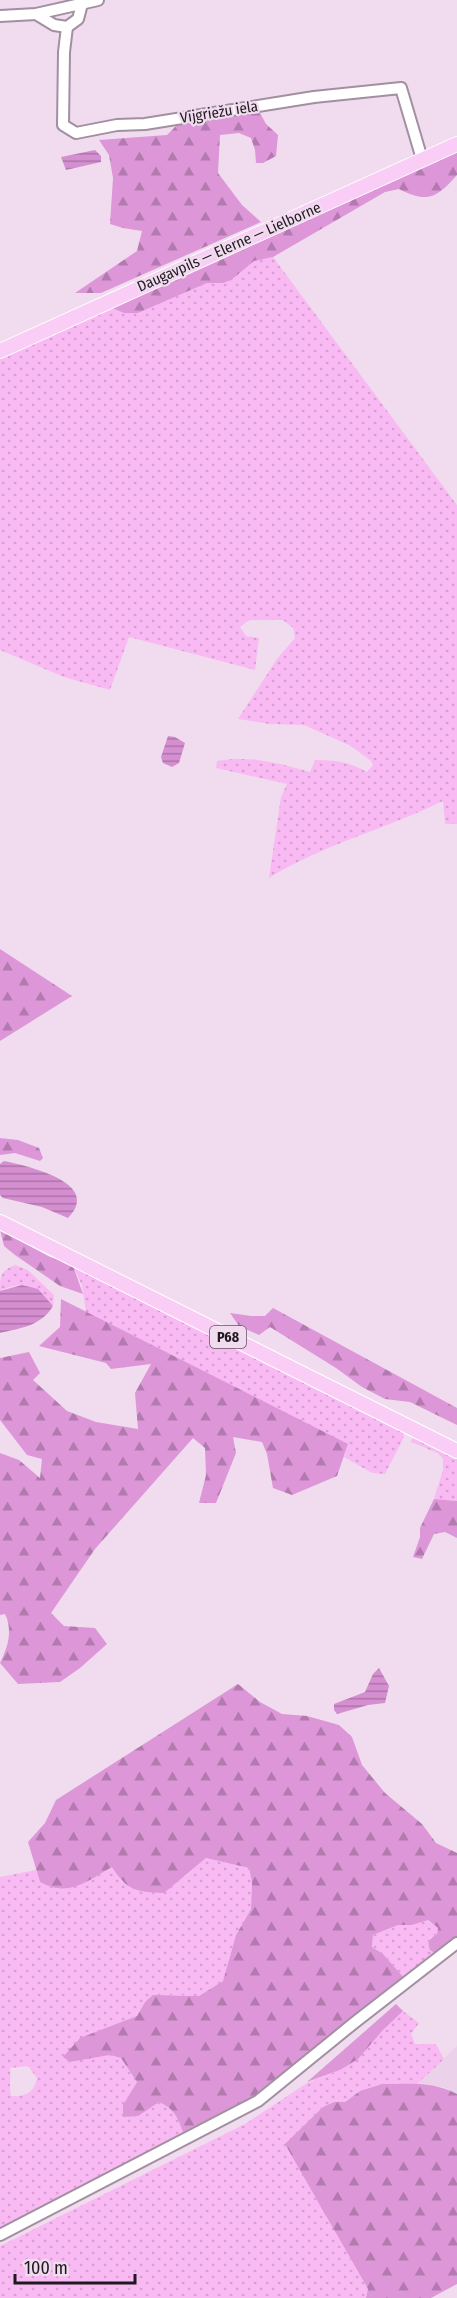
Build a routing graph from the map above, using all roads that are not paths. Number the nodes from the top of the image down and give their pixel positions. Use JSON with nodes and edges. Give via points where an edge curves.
{"nodes":[{"id":1,"x":98,"y":0,"type":"edge"},
{"id":2,"x":82,"y":4,"type":"junction"},
{"id":3,"x":36,"y":14,"type":"junction"},
{"id":4,"x":0,"y":16,"type":"edge"},
{"id":5,"x":67,"y":27,"type":"junction"},
{"id":6,"x":457,"y":144,"type":"edge"},
{"id":7,"x":423,"y":159,"type":"junction"},
{"id":8,"x":0,"y":351,"type":"edge"},
{"id":9,"x":0,"y":1222,"type":"edge"},
{"id":10,"x":457,"y":1451,"type":"edge"},
{"id":11,"x":457,"y":1943,"type":"edge"},
{"id":12,"x":0,"y":2235,"type":"edge"}],
"edges":[{"from":1,"to":2,"type":"street"},
{"from":2,"to":3,"type":"street"},
{"from":2,"to":5,"type":"street","via":[[78,19]]},
{"from":3,"to":4,"type":"street"},
{"from":3,"to":5,"type":"street","via":[[54,25]]},
{"from":5,"to":7,"type":"street","name":"Vījgriežu iela","via":[[63,125],[76,133],[314,97],[401,88]]},
{"from":6,"to":7,"type":"main road","name":"Daugavpils — Elerne — Lielborne"},
{"from":7,"to":8,"type":"main road","name":"Daugavpils — Elerne — Lielborne"},
{"from":9,"to":10,"type":"main road","number":"P68"},
{"from":11,"to":12,"type":"street","via":[[258,2101]]}]}
